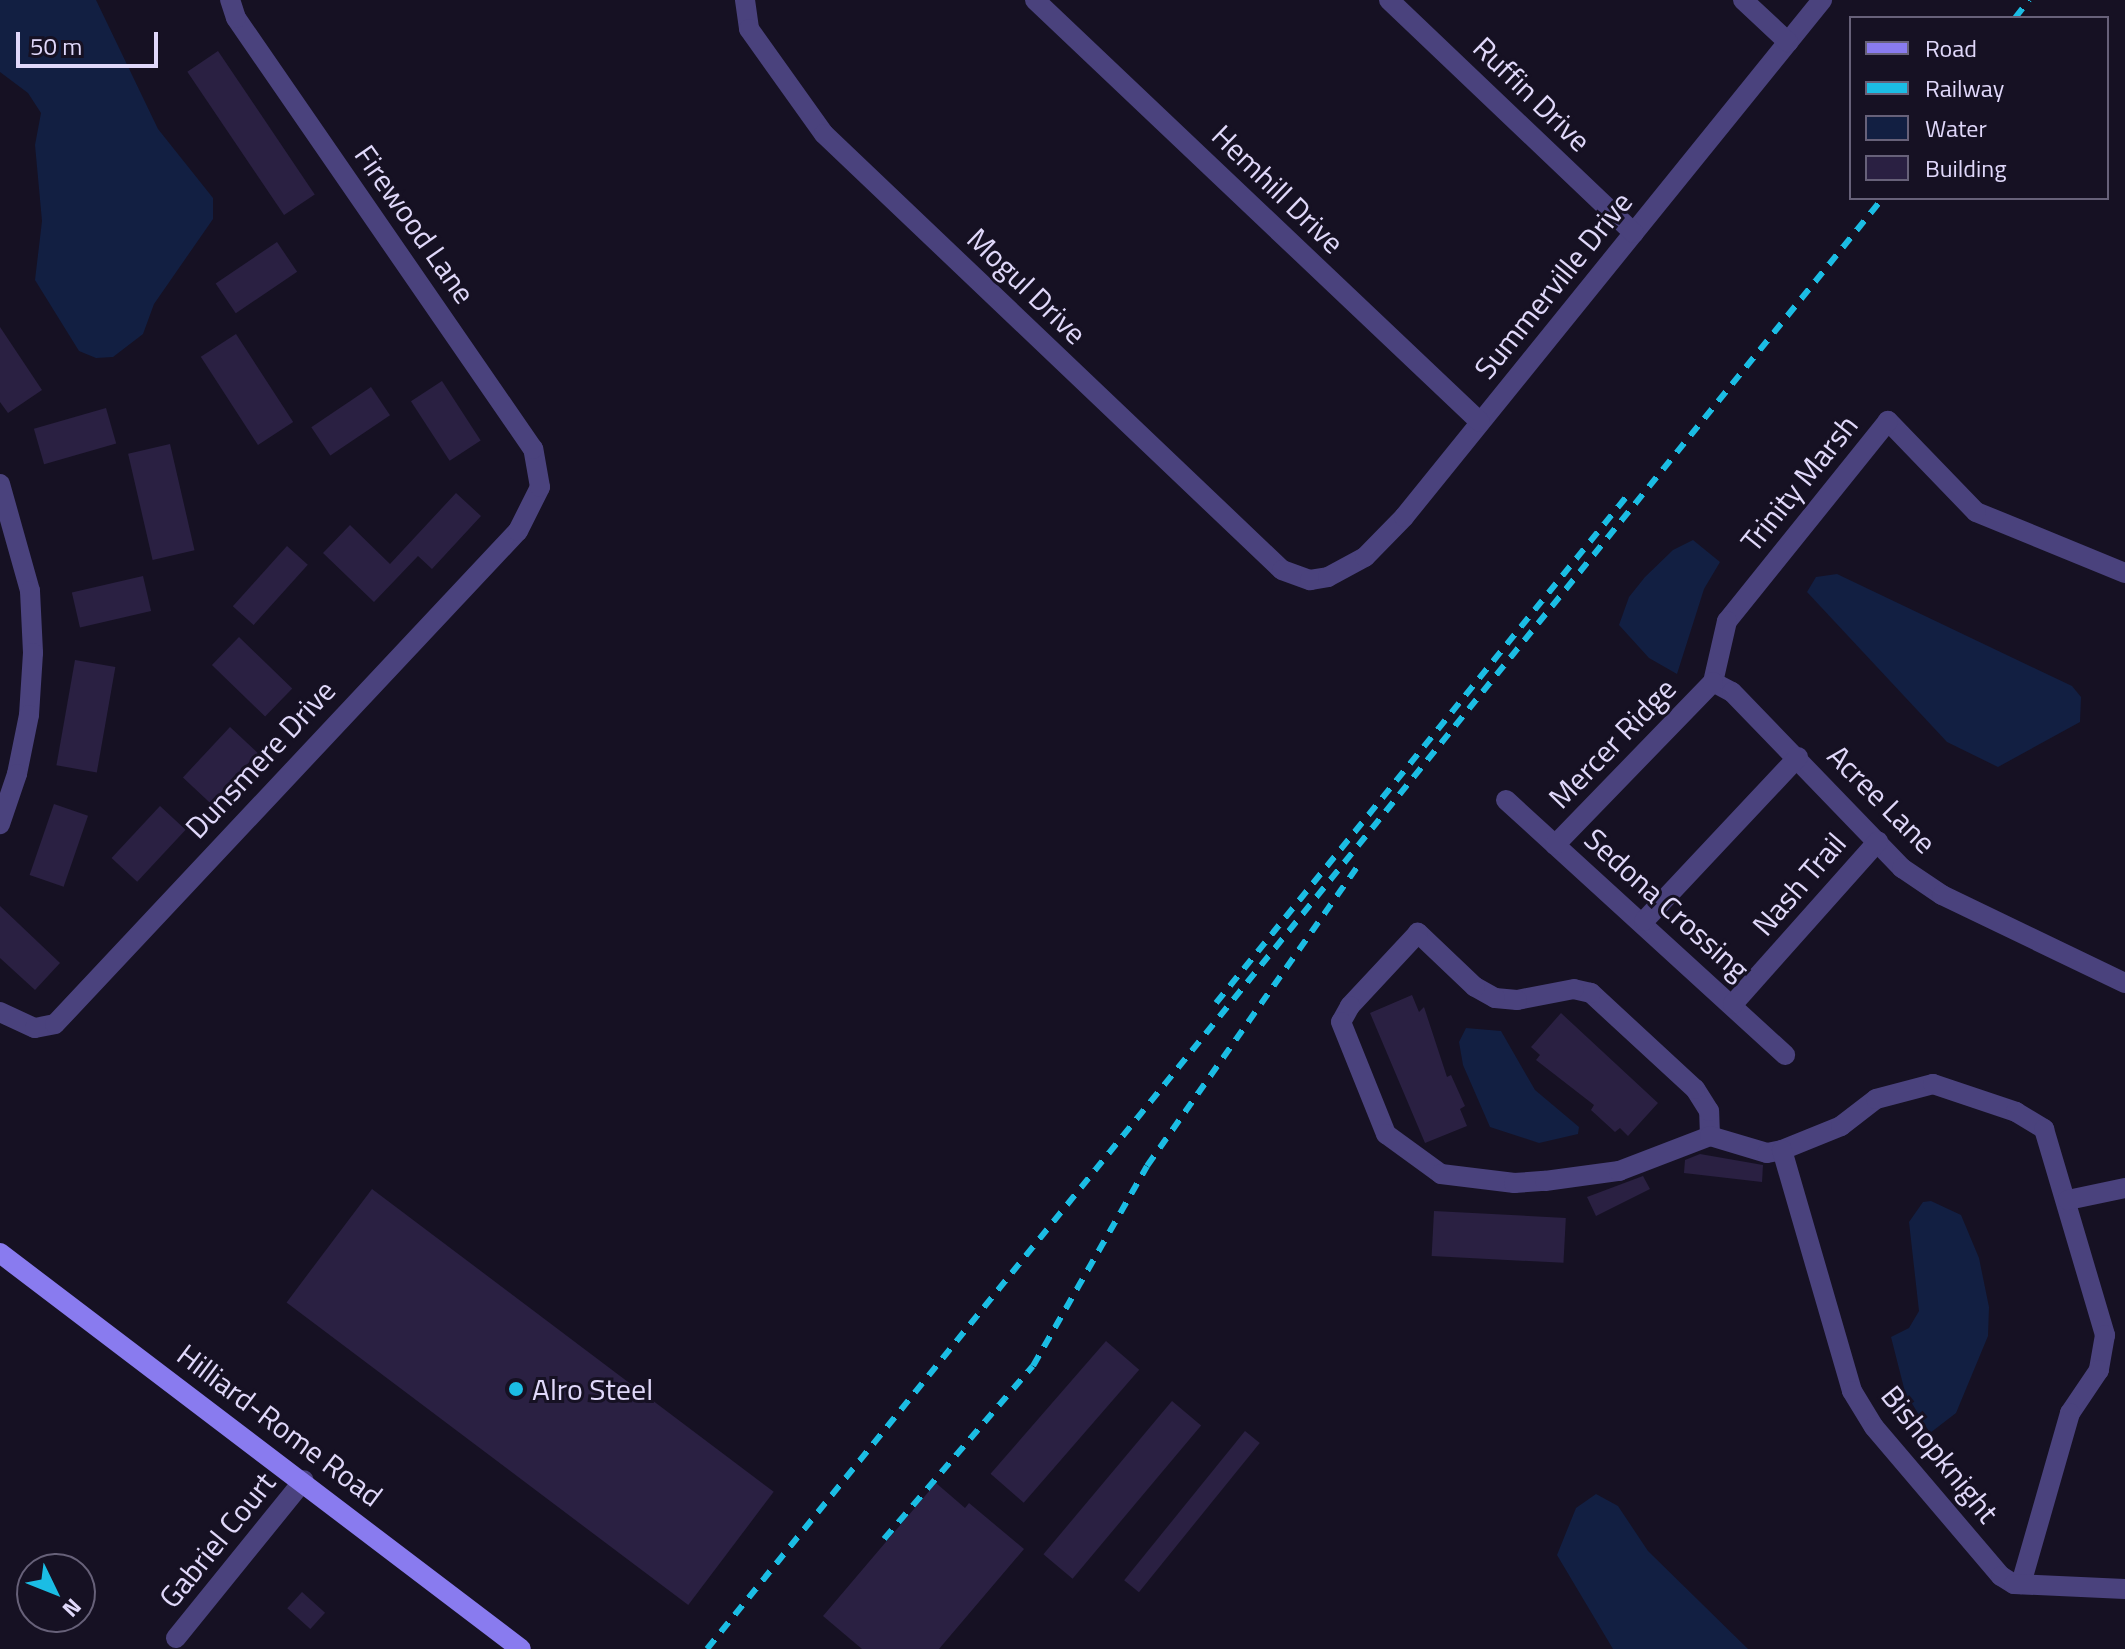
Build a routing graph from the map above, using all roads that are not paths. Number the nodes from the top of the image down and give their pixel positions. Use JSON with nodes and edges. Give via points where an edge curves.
{"nodes":[{"id":1,"x":230,"y":0,"type":"edge"},
{"id":2,"x":745,"y":0,"type":"edge"},
{"id":3,"x":1035,"y":0,"type":"edge"},
{"id":4,"x":1389,"y":0,"type":"edge"},
{"id":5,"x":1743,"y":0,"type":"edge"},
{"id":6,"x":1822,"y":0,"type":"edge"},
{"id":7,"x":1788,"y":42,"type":"junction"},
{"id":8,"x":1634,"y":233,"type":"junction"},
{"id":9,"x":1480,"y":422,"type":"junction"},
{"id":10,"x":0,"y":484,"type":"edge"},
{"id":11,"x":540,"y":487,"type":"joint"},
{"id":12,"x":2125,"y":573,"type":"edge"},
{"id":13,"x":1310,"y":580,"type":"joint"},
{"id":14,"x":1713,"y":682,"type":"junction"},
{"id":15,"x":1798,"y":757,"type":"junction"},
{"id":16,"x":1506,"y":800,"type":"dead end"},
{"id":17,"x":0,"y":824,"type":"edge"},
{"id":18,"x":1878,"y":841,"type":"junction"},
{"id":19,"x":1555,"y":845,"type":"junction"},
{"id":20,"x":1644,"y":921,"type":"junction"},
{"id":21,"x":2125,"y":983,"type":"edge"},
{"id":22,"x":1733,"y":1004,"type":"junction"},
{"id":23,"x":0,"y":1012,"type":"edge"},
{"id":24,"x":1785,"y":1055,"type":"dead end"},
{"id":25,"x":1710,"y":1136,"type":"junction"},
{"id":26,"x":1782,"y":1150,"type":"junction"},
{"id":27,"x":2125,"y":1188,"type":"edge"},
{"id":28,"x":2068,"y":1200,"type":"junction"},
{"id":29,"x":0,"y":1253,"type":"edge"},
{"id":30,"x":304,"y":1480,"type":"junction"},
{"id":31,"x":2021,"y":1584,"type":"junction"},
{"id":32,"x":2125,"y":1589,"type":"edge"},
{"id":33,"x":176,"y":1638,"type":"dead end"},
{"id":34,"x":521,"y":1649,"type":"edge"}],
"edges":[{"from":1,"to":11,"type":"street","name":"Firewood Lane","via":[[236,18],[533,449]]},
{"from":2,"to":13,"type":"street","name":"Mogul Drive","via":[[749,29],[824,134],[1282,570]]},
{"from":3,"to":9,"type":"street","name":"Hemhill Drive"},
{"from":4,"to":8,"type":"street","name":"Ruffin Drive"},
{"from":5,"to":7,"type":"street"},
{"from":6,"to":7,"type":"street","name":"Summerville Drive"},
{"from":7,"to":8,"type":"street","name":"Summerville Drive"},
{"from":8,"to":9,"type":"street","name":"Summerville Drive"},
{"from":9,"to":13,"type":"street","name":"Summerville Drive","via":[[1365,557],[1328,577]]},
{"from":10,"to":17,"type":"street","via":[[30,591],[33,653],[29,715]]},
{"from":11,"to":23,"type":"street","name":"Dunsmere Drive","via":[[518,531],[55,1024],[35,1028]]},
{"from":12,"to":14,"type":"street","name":"Trinity Marsh","via":[[1976,512],[1888,421],[1727,621]]},
{"from":14,"to":15,"type":"street","name":"Acree Lane","via":[[1732,692]]},
{"from":14,"to":19,"type":"street","name":"Mercer Ridge"},
{"from":15,"to":18,"type":"street","name":"Acree Lane"},
{"from":15,"to":20,"type":"street"},
{"from":16,"to":19,"type":"street","name":"Sedona Crossing"},
{"from":18,"to":21,"type":"street","name":"Acree Lane","via":[[1902,868],[1942,895]]},
{"from":18,"to":22,"type":"street","name":"Nash Trail"},
{"from":19,"to":20,"type":"street","name":"Sedona Crossing"},
{"from":20,"to":22,"type":"street","name":"Sedona Crossing"},
{"from":22,"to":24,"type":"street","name":"Sedona Crossing"},
{"from":25,"to":25,"type":"street","via":[[1709,1111],[1695,1089],[1591,993],[1574,989],[1517,1000],[1495,998],[1475,987],[1418,933],[1341,1022],[1386,1134],[1441,1174],[1514,1183],[1619,1171]]},
{"from":25,"to":26,"type":"street","via":[[1767,1153]]},
{"from":26,"to":28,"type":"street","via":[[1841,1126],[1876,1099],[1933,1084],[2016,1112],[2044,1129]]},
{"from":26,"to":31,"type":"street","name":"Bishopknight","via":[[1852,1391],[1874,1427],[2001,1576]]},
{"from":27,"to":28,"type":"street"},
{"from":28,"to":31,"type":"street","via":[[2105,1335],[2103,1354],[2099,1370],[2070,1413]]},
{"from":29,"to":30,"type":"main road","name":"Hilliard-Rome Road"},
{"from":30,"to":33,"type":"street","name":"Gabriel Court"},
{"from":30,"to":34,"type":"main road","name":"Hilliard-Rome Road"},
{"from":31,"to":32,"type":"street"}]}
